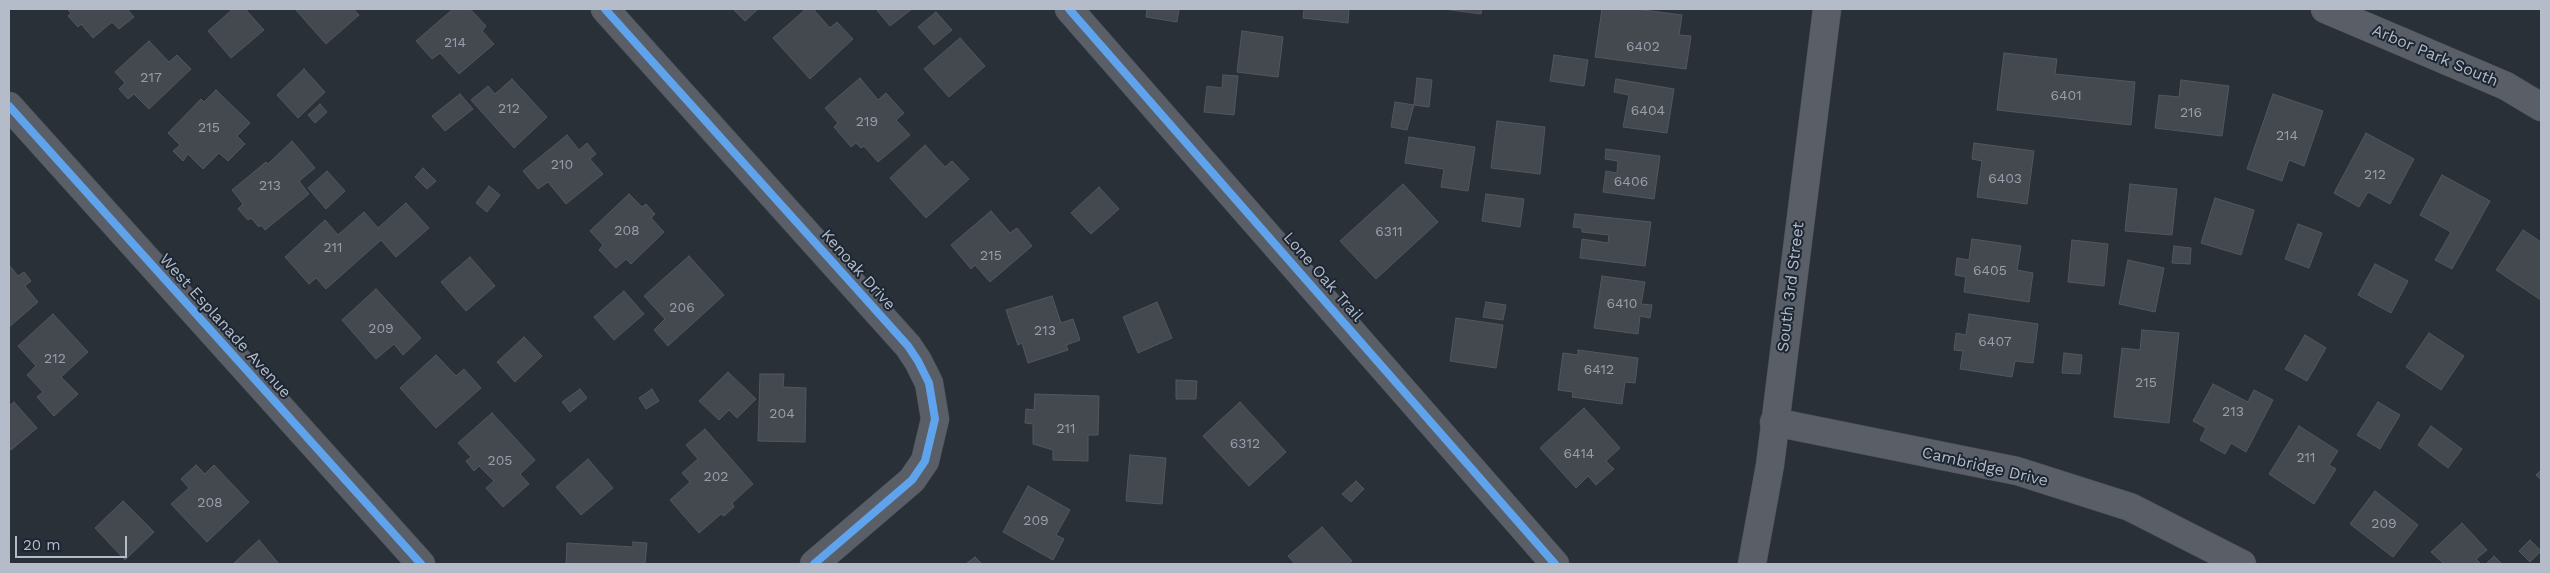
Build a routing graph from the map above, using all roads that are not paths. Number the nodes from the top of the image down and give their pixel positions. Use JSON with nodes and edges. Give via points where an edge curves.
{"nodes":[{"id":1,"x":604,"y":9,"type":"edge"},
{"id":2,"x":1069,"y":9,"type":"edge"},
{"id":3,"x":1827,"y":9,"type":"edge"},
{"id":4,"x":2325,"y":9,"type":"edge"},
{"id":5,"x":9,"y":106,"type":"edge"},
{"id":6,"x":2541,"y":107,"type":"edge"},
{"id":7,"x":1774,"y":422,"type":"junction"},
{"id":8,"x":421,"y":564,"type":"edge"},
{"id":9,"x":814,"y":564,"type":"edge"},
{"id":10,"x":1555,"y":564,"type":"edge"},
{"id":11,"x":1752,"y":564,"type":"edge"},
{"id":12,"x":2242,"y":564,"type":"edge"}],
"edges":[{"from":1,"to":9,"type":"street","name":"Kenoak Drive","via":[[908,346],[929,383],[935,419],[925,461],[912,480]]},
{"from":2,"to":10,"type":"street","name":"Lone Oak Trail"},
{"from":3,"to":7,"type":"street","name":"South 3rd Street"},
{"from":4,"to":6,"type":"street","name":"Arbor Park South","via":[[2506,86]]},
{"from":5,"to":8,"type":"street","name":"West Esplanade Avenue"},
{"from":7,"to":11,"type":"street","name":"South 3rd Street","via":[[1770,465]]},
{"from":7,"to":12,"type":"street","name":"Cambridge Drive","via":[[2017,471],[2130,507]]}]}
